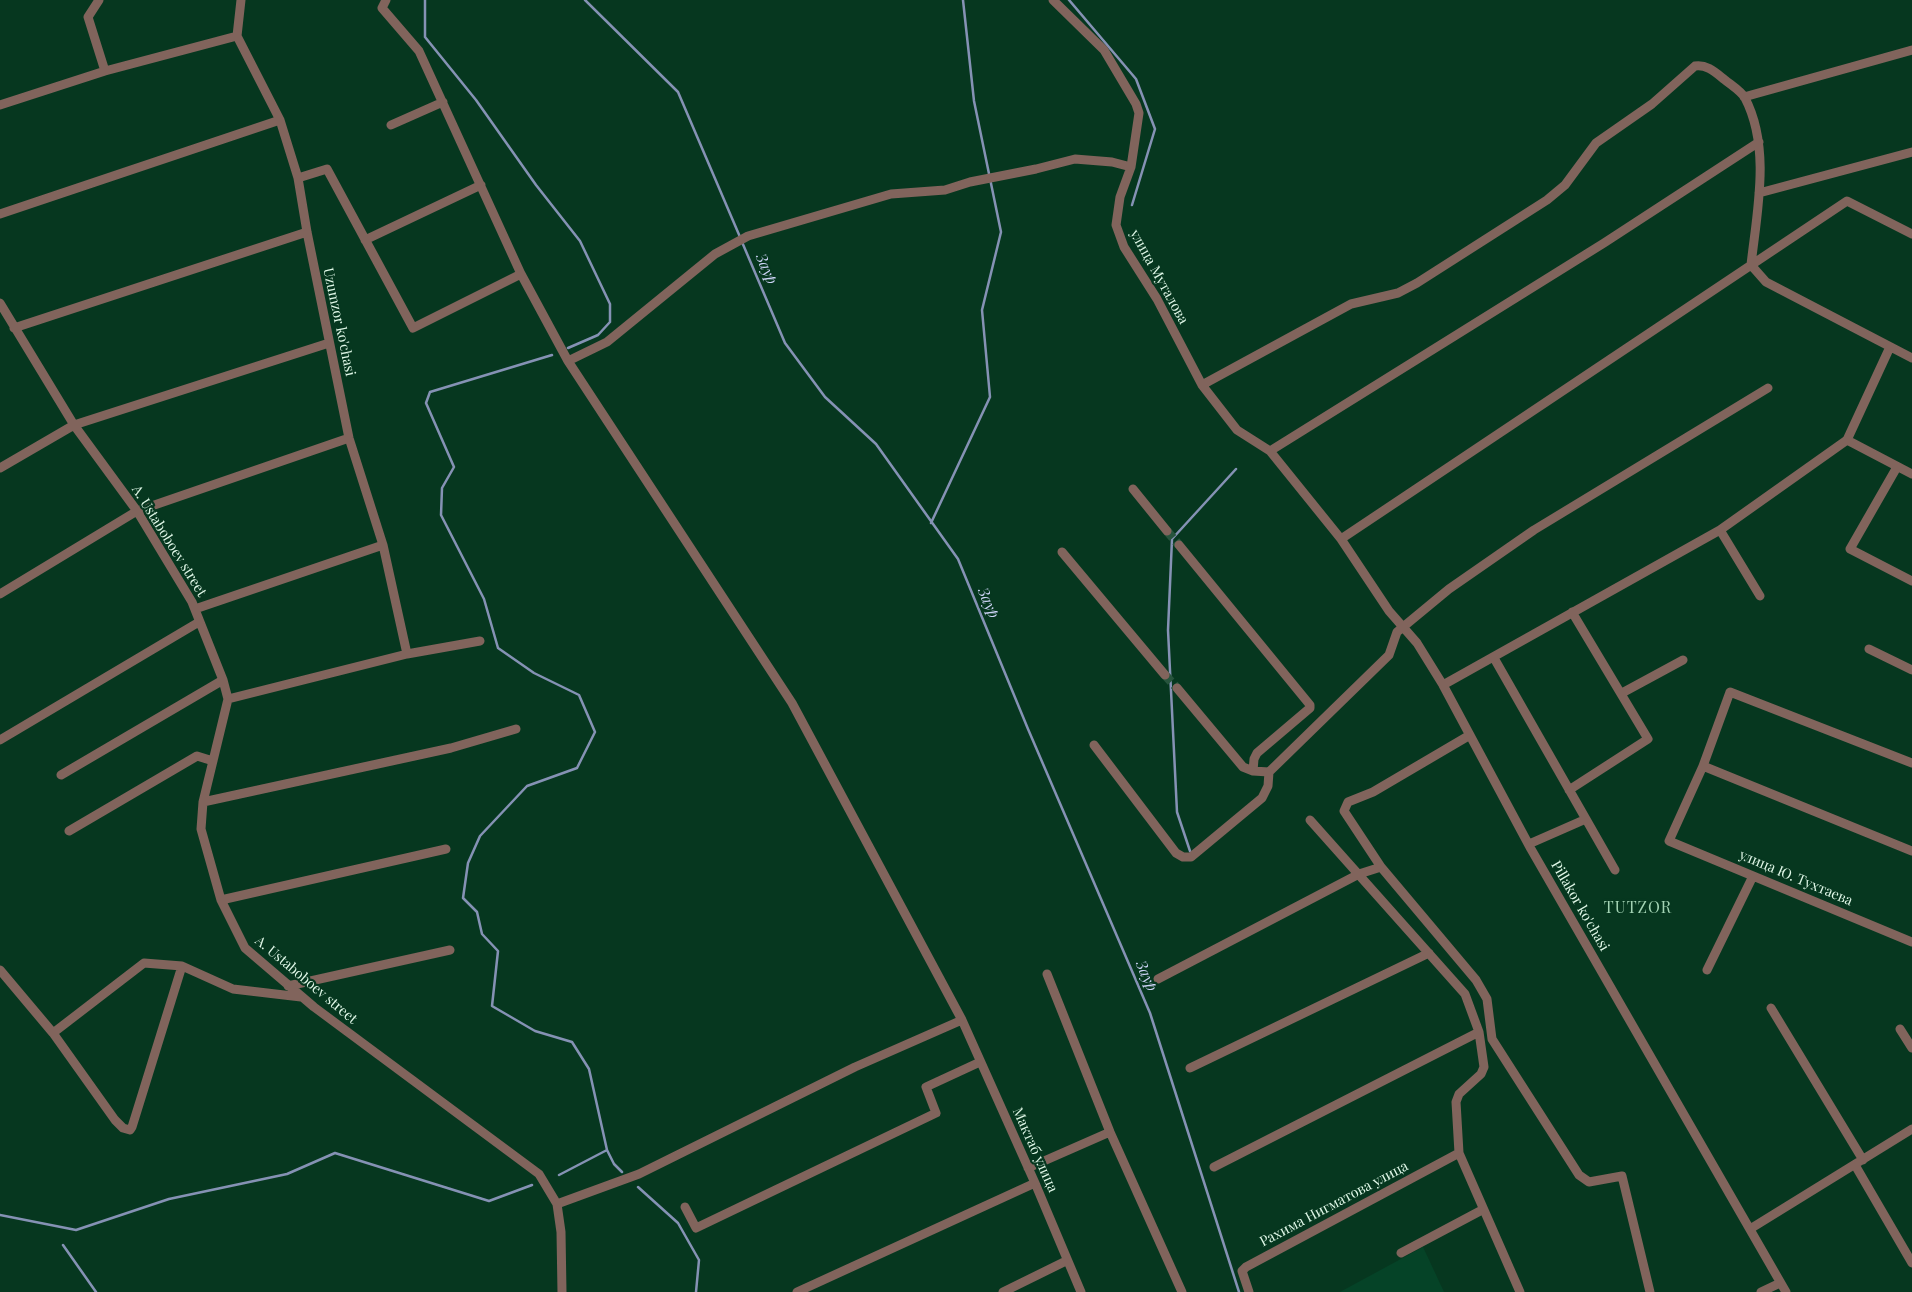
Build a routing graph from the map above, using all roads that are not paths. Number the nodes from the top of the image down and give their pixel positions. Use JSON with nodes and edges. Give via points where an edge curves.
{"nodes":[{"id":1,"x":99,"y":0,"type":"edge"},
{"id":2,"x":241,"y":0,"type":"edge"},
{"id":3,"x":386,"y":0,"type":"edge"},
{"id":4,"x":1053,"y":0,"type":"edge"},
{"id":5,"x":237,"y":36,"type":"junction"},
{"id":6,"x":1912,"y":50,"type":"edge"},
{"id":7,"x":105,"y":71,"type":"junction"},
{"id":8,"x":1744,"y":97,"type":"junction"},
{"id":9,"x":443,"y":102,"type":"junction"},
{"id":10,"x":0,"y":105,"type":"edge"},
{"id":11,"x":280,"y":120,"type":"junction"},
{"id":12,"x":391,"y":126,"type":"dead end"},
{"id":13,"x":1759,"y":142,"type":"junction"},
{"id":14,"x":1912,"y":152,"type":"edge"},
{"id":15,"x":1131,"y":167,"type":"junction"},
{"id":16,"x":298,"y":178,"type":"junction"},
{"id":17,"x":481,"y":185,"type":"junction"},
{"id":18,"x":1759,"y":193,"type":"junction"},
{"id":19,"x":0,"y":214,"type":"edge"},
{"id":20,"x":307,"y":232,"type":"junction"},
{"id":21,"x":1912,"y":234,"type":"edge"},
{"id":22,"x":366,"y":240,"type":"junction"},
{"id":23,"x":1751,"y":265,"type":"junction"},
{"id":24,"x":521,"y":274,"type":"junction"},
{"id":25,"x":0,"y":303,"type":"edge"},
{"id":26,"x":14,"y":328,"type":"junction"},
{"id":27,"x":329,"y":344,"type":"junction"},
{"id":28,"x":1890,"y":347,"type":"junction"},
{"id":29,"x":1912,"y":358,"type":"edge"},
{"id":30,"x":568,"y":361,"type":"junction"},
{"id":31,"x":1202,"y":385,"type":"junction"},
{"id":32,"x":1768,"y":388,"type":"dead end"},
{"id":33,"x":74,"y":425,"type":"junction"},
{"id":34,"x":349,"y":438,"type":"junction"},
{"id":35,"x":1847,"y":440,"type":"junction"},
{"id":36,"x":1270,"y":451,"type":"junction"},
{"id":37,"x":1897,"y":467,"type":"junction"},
{"id":38,"x":0,"y":468,"type":"edge"},
{"id":39,"x":1912,"y":474,"type":"edge"},
{"id":40,"x":1133,"y":489,"type":"dead end"},
{"id":41,"x":137,"y":511,"type":"junction"},
{"id":42,"x":1720,"y":530,"type":"junction"},
{"id":43,"x":1167,"y":531,"type":"tunnel mouth"},
{"id":44,"x":1341,"y":539,"type":"junction"},
{"id":45,"x":383,"y":545,"type":"junction"},
{"id":46,"x":1179,"y":545,"type":"tunnel mouth"},
{"id":47,"x":1062,"y":552,"type":"dead end"},
{"id":48,"x":1912,"y":581,"type":"edge"},
{"id":49,"x":0,"y":594,"type":"edge"},
{"id":50,"x":1760,"y":596,"type":"dead end"},
{"id":51,"x":195,"y":609,"type":"junction"},
{"id":52,"x":1572,"y":612,"type":"junction"},
{"id":53,"x":199,"y":622,"type":"junction"},
{"id":54,"x":1404,"y":626,"type":"junction"},
{"id":55,"x":480,"y":641,"type":"dead end"},
{"id":56,"x":1869,"y":649,"type":"dead end"},
{"id":57,"x":407,"y":654,"type":"junction"},
{"id":58,"x":1494,"y":658,"type":"junction"},
{"id":59,"x":1683,"y":660,"type":"dead end"},
{"id":60,"x":1912,"y":670,"type":"edge"},
{"id":61,"x":1165,"y":675,"type":"tunnel mouth"},
{"id":62,"x":223,"y":680,"type":"junction"},
{"id":63,"x":1443,"y":685,"type":"junction"},
{"id":64,"x":1177,"y":688,"type":"tunnel mouth"},
{"id":65,"x":1622,"y":692,"type":"junction"},
{"id":66,"x":228,"y":699,"type":"junction"},
{"id":67,"x":516,"y":729,"type":"dead end"},
{"id":68,"x":1470,"y":735,"type":"junction"},
{"id":69,"x":0,"y":740,"type":"edge"},
{"id":70,"x":1094,"y":745,"type":"dead end"},
{"id":71,"x":212,"y":761,"type":"junction"},
{"id":72,"x":1912,"y":763,"type":"edge"},
{"id":73,"x":1702,"y":766,"type":"junction"},
{"id":74,"x":1253,"y":771,"type":"junction"},
{"id":75,"x":1269,"y":772,"type":"junction"},
{"id":76,"x":61,"y":775,"type":"dead end"},
{"id":77,"x":1570,"y":790,"type":"junction"},
{"id":78,"x":203,"y":802,"type":"junction"},
{"id":79,"x":1586,"y":819,"type":"junction"},
{"id":80,"x":1310,"y":820,"type":"dead end"},
{"id":81,"x":69,"y":831,"type":"dead end"},
{"id":82,"x":1529,"y":844,"type":"junction"},
{"id":83,"x":446,"y":849,"type":"dead end"},
{"id":84,"x":1912,"y":850,"type":"edge"},
{"id":85,"x":1381,"y":867,"type":"junction"},
{"id":86,"x":1615,"y":870,"type":"dead end"},
{"id":87,"x":1359,"y":874,"type":"junction"},
{"id":88,"x":1753,"y":876,"type":"junction"},
{"id":89,"x":221,"y":900,"type":"junction"},
{"id":90,"x":1912,"y":942,"type":"edge"},
{"id":91,"x":450,"y":950,"type":"dead end"},
{"id":92,"x":1429,"y":953,"type":"junction"},
{"id":93,"x":182,"y":966,"type":"junction"},
{"id":94,"x":0,"y":970,"type":"edge"},
{"id":95,"x":1707,"y":970,"type":"dead end"},
{"id":96,"x":1047,"y":974,"type":"dead end"},
{"id":97,"x":1158,"y":980,"type":"dead end"},
{"id":98,"x":288,"y":986,"type":"junction"},
{"id":99,"x":302,"y":997,"type":"junction"},
{"id":100,"x":1771,"y":1008,"type":"dead end"},
{"id":101,"x":962,"y":1020,"type":"junction"},
{"id":102,"x":1900,"y":1029,"type":"dead end"},
{"id":103,"x":1479,"y":1032,"type":"junction"},
{"id":104,"x":53,"y":1033,"type":"junction"},
{"id":105,"x":1912,"y":1048,"type":"edge"},
{"id":106,"x":980,"y":1062,"type":"junction"},
{"id":107,"x":1190,"y":1068,"type":"dead end"},
{"id":108,"x":1912,"y":1129,"type":"edge"},
{"id":109,"x":1110,"y":1132,"type":"junction"},
{"id":110,"x":1459,"y":1153,"type":"junction"},
{"id":111,"x":1859,"y":1163,"type":"junction"},
{"id":112,"x":1214,"y":1167,"type":"dead end"},
{"id":113,"x":1028,"y":1168,"type":"junction"},
{"id":114,"x":1035,"y":1183,"type":"junction"},
{"id":115,"x":557,"y":1204,"type":"junction"},
{"id":116,"x":685,"y":1207,"type":"dead end"},
{"id":117,"x":1482,"y":1210,"type":"junction"},
{"id":118,"x":1750,"y":1230,"type":"junction"},
{"id":119,"x":1400,"y":1253,"type":"dead end"},
{"id":120,"x":1066,"y":1261,"type":"junction"},
{"id":121,"x":1912,"y":1263,"type":"edge"},
{"id":122,"x":1780,"y":1283,"type":"junction"},
{"id":123,"x":562,"y":1292,"type":"edge"},
{"id":124,"x":797,"y":1292,"type":"edge"},
{"id":125,"x":1003,"y":1292,"type":"edge"},
{"id":126,"x":1080,"y":1292,"type":"edge"},
{"id":127,"x":1182,"y":1292,"type":"edge"},
{"id":128,"x":1249,"y":1292,"type":"edge"},
{"id":129,"x":1520,"y":1292,"type":"edge"},
{"id":130,"x":1650,"y":1292,"type":"edge"},
{"id":131,"x":1762,"y":1292,"type":"edge"},
{"id":132,"x":1786,"y":1292,"type":"edge"}],
"edges":[{"from":1,"to":7,"type":"street","via":[[88,17]]},
{"from":2,"to":5,"type":"street"},
{"from":3,"to":9,"type":"street","name":"Мактаб улица","via":[[382,8],[419,51]]},
{"from":4,"to":15,"type":"street","name":"улица Муталова","via":[[1104,50],[1136,104],[1139,113]]},
{"from":5,"to":7,"type":"street"},
{"from":5,"to":11,"type":"street","name":"Uzumzor ko'chasi"},
{"from":6,"to":8,"type":"street"},
{"from":7,"to":10,"type":"street"},
{"from":8,"to":13,"type":"street"},
{"from":8,"to":31,"type":"street","via":[[1708,68],[1695,66],[1652,104],[1596,143],[1565,185],[1536,208],[1417,283],[1398,293],[1351,304]]},
{"from":9,"to":12,"type":"street"},
{"from":9,"to":17,"type":"street","name":"Мактаб улица"},
{"from":11,"to":16,"type":"street","name":"Uzumzor ko'chasi"},
{"from":11,"to":19,"type":"street"},
{"from":13,"to":18,"type":"street"},
{"from":13,"to":36,"type":"street","via":[[1604,243]]},
{"from":14,"to":18,"type":"street"},
{"from":15,"to":30,"type":"street","via":[[1076,159],[945,190],[892,194],[748,236],[715,254],[607,342]]},
{"from":15,"to":31,"type":"street","name":"улица Муталова","via":[[1120,196],[1116,225],[1124,247],[1158,300]]},
{"from":16,"to":20,"type":"street","name":"Uzumzor ko'chasi"},
{"from":16,"to":22,"type":"street","via":[[327,169]]},
{"from":17,"to":22,"type":"street"},
{"from":17,"to":24,"type":"street","name":"Мактаб улица"},
{"from":18,"to":23,"type":"street"},
{"from":20,"to":26,"type":"street"},
{"from":20,"to":27,"type":"street","name":"Uzumzor ko'chasi"},
{"from":21,"to":23,"type":"street","via":[[1847,201]]},
{"from":22,"to":24,"type":"street","via":[[413,328]]},
{"from":23,"to":28,"type":"street","via":[[1766,282]]},
{"from":23,"to":44,"type":"street"},
{"from":24,"to":30,"type":"street","name":"Мактаб улица"},
{"from":25,"to":26,"type":"street","name":"A. Ustaboboev street"},
{"from":26,"to":33,"type":"street","name":"A. Ustaboboev street"},
{"from":27,"to":33,"type":"street"},
{"from":27,"to":34,"type":"street","name":"Uzumzor ko'chasi"},
{"from":28,"to":29,"type":"street"},
{"from":28,"to":35,"type":"street"},
{"from":30,"to":101,"type":"street","name":"Мактаб улица","via":[[792,703]]},
{"from":31,"to":36,"type":"street","name":"улица Муталова","via":[[1237,430]]},
{"from":32,"to":54,"type":"street","via":[[1534,530]]},
{"from":33,"to":38,"type":"street"},
{"from":33,"to":41,"type":"street","name":"A. Ustaboboev street"},
{"from":34,"to":41,"type":"street"},
{"from":34,"to":45,"type":"street","name":"Uzumzor ko'chasi"},
{"from":35,"to":37,"type":"street"},
{"from":35,"to":42,"type":"street"},
{"from":36,"to":44,"type":"street","name":"улица Муталова"},
{"from":37,"to":39,"type":"street"},
{"from":37,"to":48,"type":"street","via":[[1850,549]]},
{"from":40,"to":43,"type":"street"},
{"from":41,"to":49,"type":"street"},
{"from":41,"to":51,"type":"street","name":"A. Ustaboboev street"},
{"from":42,"to":50,"type":"street"},
{"from":42,"to":52,"type":"street"},
{"from":44,"to":54,"type":"street","name":"Pillakor ko'chasi","via":[[1389,611]]},
{"from":45,"to":51,"type":"street"},
{"from":45,"to":57,"type":"street","name":"Uzumzor ko'chasi"},
{"from":46,"to":74,"type":"street","via":[[1310,705],[1257,753]]},
{"from":47,"to":61,"type":"street"},
{"from":51,"to":53,"type":"street","name":"A. Ustaboboev street"},
{"from":52,"to":58,"type":"street"},
{"from":52,"to":65,"type":"street"},
{"from":53,"to":62,"type":"street","name":"A. Ustaboboev street"},
{"from":53,"to":69,"type":"street"},
{"from":54,"to":63,"type":"street","name":"Pillakor ko'chasi"},
{"from":54,"to":75,"type":"street","via":[[1397,632],[1389,655]]},
{"from":55,"to":57,"type":"street"},
{"from":56,"to":60,"type":"street"},
{"from":57,"to":66,"type":"street"},
{"from":58,"to":63,"type":"street"},
{"from":58,"to":77,"type":"street"},
{"from":59,"to":65,"type":"street"},
{"from":62,"to":66,"type":"street","name":"A. Ustaboboev street"},
{"from":62,"to":76,"type":"street"},
{"from":63,"to":68,"type":"street","name":"Pillakor ko'chasi"},
{"from":64,"to":74,"type":"street","via":[[1242,767]]},
{"from":65,"to":77,"type":"street","via":[[1648,739]]},
{"from":66,"to":71,"type":"street","name":"A. Ustaboboev street"},
{"from":67,"to":78,"type":"street","via":[[451,748]]},
{"from":68,"to":82,"type":"street","name":"Pillakor ko'chasi"},
{"from":68,"to":85,"type":"street","via":[[1373,792],[1348,802],[1344,811]]},
{"from":70,"to":75,"type":"street","via":[[1176,853],[1183,857],[1191,857],[1262,798],[1268,786]]},
{"from":71,"to":78,"type":"street","name":"A. Ustaboboev street"},
{"from":71,"to":81,"type":"street","via":[[197,756]]},
{"from":72,"to":73,"type":"street","via":[[1730,692]]},
{"from":73,"to":84,"type":"street"},
{"from":73,"to":88,"type":"street","name":"улица Ю. Тухтаева","via":[[1670,840]]},
{"from":74,"to":75,"type":"street"},
{"from":77,"to":79,"type":"street"},
{"from":78,"to":89,"type":"street","name":"A. Ustaboboev street","via":[[201,829]]},
{"from":79,"to":82,"type":"street"},
{"from":79,"to":86,"type":"street"},
{"from":80,"to":87,"type":"street"},
{"from":82,"to":118,"type":"street","name":"Pillakor ko'chasi"},
{"from":83,"to":89,"type":"street"},
{"from":85,"to":87,"type":"street"},
{"from":85,"to":130,"type":"street","via":[[1476,980],[1487,999],[1492,1040],[1579,1176],[1589,1182],[1622,1176]]},
{"from":87,"to":92,"type":"street"},
{"from":87,"to":97,"type":"street"},
{"from":88,"to":90,"type":"street","name":"улица Ю. Тухтаева"},
{"from":88,"to":95,"type":"street"},
{"from":89,"to":98,"type":"street","name":"A. Ustaboboev street","via":[[245,948]]},
{"from":91,"to":98,"type":"street"},
{"from":92,"to":103,"type":"street","via":[[1465,994]]},
{"from":92,"to":107,"type":"street"},
{"from":93,"to":99,"type":"street","via":[[233,989]]},
{"from":93,"to":104,"type":"street","via":[[144,963]]},
{"from":93,"to":104,"type":"street","via":[[130,1130],[122,1128],[115,1120]]},
{"from":94,"to":104,"type":"street"},
{"from":96,"to":109,"type":"street"},
{"from":98,"to":99,"type":"street","name":"A. Ustaboboev street"},
{"from":99,"to":115,"type":"street","name":"A. Ustaboboev street","via":[[539,1174]]},
{"from":100,"to":111,"type":"street"},
{"from":101,"to":106,"type":"street","name":"Мактаб улица"},
{"from":101,"to":115,"type":"street","via":[[855,1067],[639,1174]]},
{"from":102,"to":105,"type":"street"},
{"from":103,"to":110,"type":"street","via":[[1483,1071],[1459,1094],[1456,1102]]},
{"from":103,"to":112,"type":"street"},
{"from":106,"to":113,"type":"street","name":"Мактаб улица"},
{"from":106,"to":116,"type":"street","via":[[926,1087],[936,1113],[696,1228]]},
{"from":108,"to":111,"type":"street"},
{"from":109,"to":113,"type":"street"},
{"from":109,"to":127,"type":"street"},
{"from":110,"to":117,"type":"street"},
{"from":110,"to":128,"type":"street","name":"Рахима Нигматова улица","via":[[1246,1267],[1242,1271]]},
{"from":111,"to":118,"type":"street"},
{"from":111,"to":121,"type":"street"},
{"from":113,"to":114,"type":"street","name":"Мактаб улица"},
{"from":114,"to":120,"type":"street","name":"Мактаб улица"},
{"from":114,"to":124,"type":"street"},
{"from":115,"to":123,"type":"street","name":"A. Ustaboboev street"},
{"from":117,"to":119,"type":"street"},
{"from":117,"to":129,"type":"street"},
{"from":118,"to":122,"type":"street","name":"Pillakor ko'chasi"},
{"from":120,"to":125,"type":"street"},
{"from":120,"to":126,"type":"street","name":"Мактаб улица"},
{"from":122,"to":131,"type":"street"},
{"from":122,"to":132,"type":"street","name":"Pillakor ko'chasi"}]}
